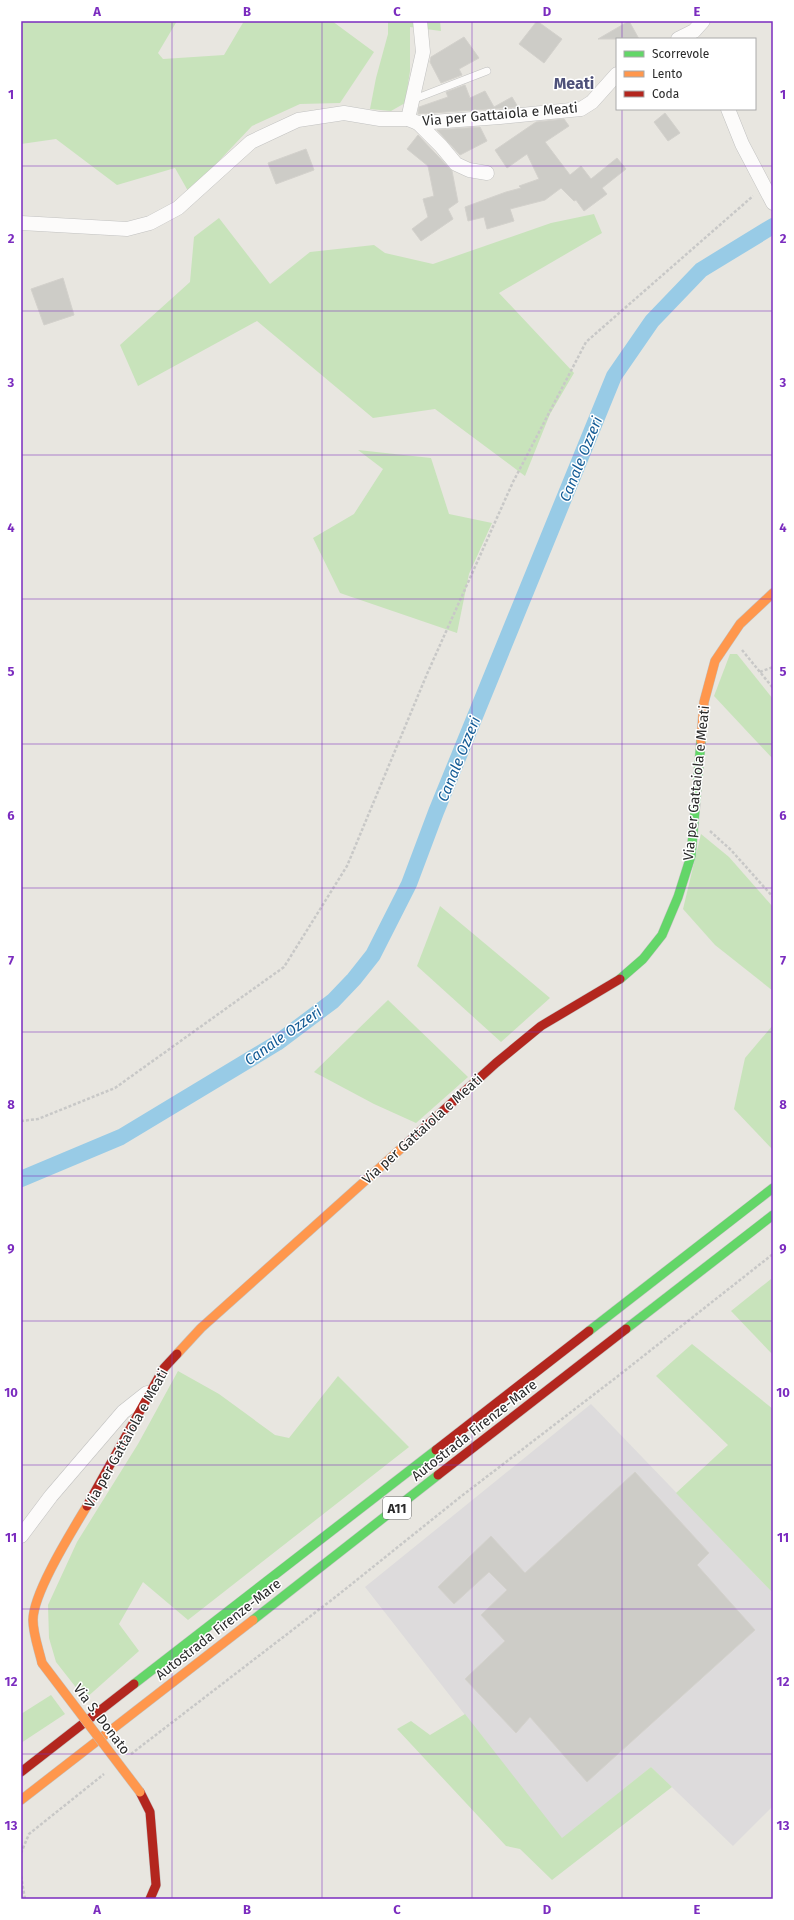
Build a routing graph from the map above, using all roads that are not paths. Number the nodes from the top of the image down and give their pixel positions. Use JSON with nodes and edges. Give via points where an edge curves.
{"nodes":[{"id":1,"x":420,"y":21,"type":"edge"},
{"id":2,"x":698,"y":30,"type":"edge"},
{"id":3,"x":680,"y":38,"type":"edge"},
{"id":4,"x":487,"y":71,"type":"dead end"},
{"id":5,"x":616,"y":75,"type":"edge"},
{"id":6,"x":411,"y":100,"type":"junction"},
{"id":7,"x":728,"y":110,"type":"edge"},
{"id":8,"x":413,"y":121,"type":"junction"},
{"id":9,"x":487,"y":173,"type":"dead end"},
{"id":10,"x":773,"y":203,"type":"edge"},
{"id":11,"x":21,"y":223,"type":"edge"},
{"id":12,"x":773,"y":593,"type":"edge"},
{"id":13,"x":773,"y":1188,"type":"edge"},
{"id":14,"x":773,"y":1215,"type":"edge"},
{"id":15,"x":152,"y":1389,"type":"junction"},
{"id":16,"x":21,"y":1536,"type":"edge"},
{"id":17,"x":42,"y":1663,"type":"joint"},
{"id":18,"x":21,"y":1772,"type":"edge"},
{"id":19,"x":21,"y":1800,"type":"edge"},
{"id":20,"x":150,"y":1899,"type":"edge"}],
"edges":[{"from":1,"to":6,"type":"street","via":[[423,52]]},
{"from":2,"to":3,"type":"street"},
{"from":4,"to":6,"type":"lane"},
{"from":5,"to":8,"type":"street","name":"Via per Gattaiola e Meati","via":[[592,102],[581,108],[500,117]]},
{"from":6,"to":8,"type":"street"},
{"from":7,"to":10,"type":"street","via":[[742,144]]},
{"from":8,"to":9,"type":"street","via":[[441,146],[456,164],[469,170]]},
{"from":8,"to":11,"type":"street","name":"Via per Gattaiola e Meati","via":[[344,113],[298,120],[251,142],[178,208],[150,223],[127,228]]},
{"from":12,"to":15,"type":"main road","name":"Via per Gattaiola e Meati","via":[[740,624],[715,661],[704,702],[691,856],[662,935],[643,959],[620,979],[541,1026],[496,1063],[201,1328],[164,1368]]},
{"from":13,"to":18,"type":"main road","name":"Autostrada Firenze-Mare","number":"A11"},
{"from":14,"to":19,"type":"main road","name":"Autostrada Firenze-Mare","number":"A11"},
{"from":15,"to":16,"type":"street","via":[[123,1412],[51,1496]]},
{"from":15,"to":17,"type":"main road","name":"Via per Gattaiola e Meati","via":[[50,1571],[33,1620]]},
{"from":17,"to":20,"type":"main road","name":"Via S. Donato","bridge":true,"via":[[140,1792],[150,1812],[156,1885]]}]}
